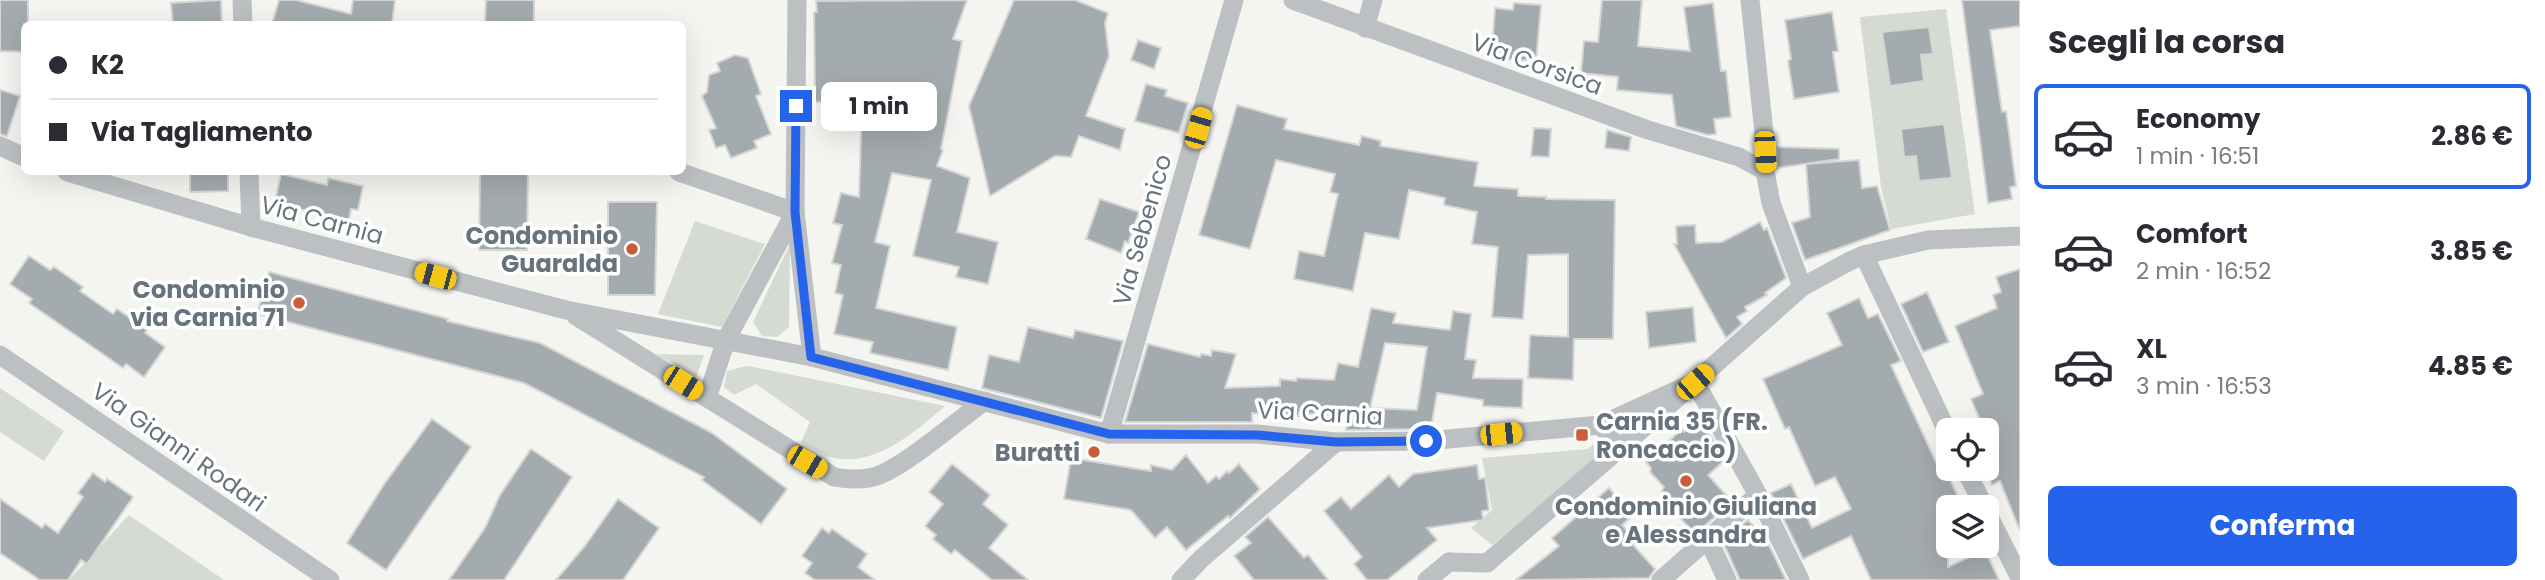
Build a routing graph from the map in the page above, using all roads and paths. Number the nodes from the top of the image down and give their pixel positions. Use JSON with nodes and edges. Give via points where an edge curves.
{"nodes":[{"id":1,"x":242,"y":0,"type":"edge"},
{"id":2,"x":797,"y":0,"type":"edge"},
{"id":3,"x":1234,"y":0,"type":"edge"},
{"id":4,"x":1293,"y":0,"type":"edge"},
{"id":5,"x":1373,"y":0,"type":"edge"},
{"id":6,"x":1750,"y":0,"type":"edge"},
{"id":7,"x":243,"y":21,"type":"edge"},
{"id":8,"x":1365,"y":28,"type":"junction"},
{"id":9,"x":0,"y":146,"type":"edge"},
{"id":10,"x":21,"y":155,"type":"edge"},
{"id":11,"x":1766,"y":171,"type":"junction"},
{"id":12,"x":686,"y":174,"type":"edge"},
{"id":13,"x":77,"y":175,"type":"edge"},
{"id":14,"x":248,"y":175,"type":"edge"},
{"id":15,"x":795,"y":212,"type":"junction"},
{"id":16,"x":251,"y":227,"type":"junction"},
{"id":17,"x":2020,"y":236,"type":"edge"},
{"id":18,"x":1864,"y":255,"type":"junction"},
{"id":19,"x":1802,"y":287,"type":"junction"},
{"id":20,"x":566,"y":310,"type":"junction"},
{"id":21,"x":726,"y":340,"type":"junction"},
{"id":22,"x":0,"y":355,"type":"edge"},
{"id":23,"x":811,"y":357,"type":"junction"},
{"id":24,"x":1695,"y":382,"type":"junction"},
{"id":25,"x":707,"y":398,"type":"junction"},
{"id":26,"x":985,"y":401,"type":"junction"},
{"id":27,"x":1941,"y":418,"type":"edge"},
{"id":28,"x":1601,"y":425,"type":"junction"},
{"id":29,"x":1109,"y":434,"type":"junction"},
{"id":30,"x":1336,"y":442,"type":"junction"},
{"id":31,"x":1619,"y":449,"type":"junction"},
{"id":32,"x":1758,"y":495,"type":"junction"},
{"id":33,"x":1999,"y":537,"type":"edge"},
{"id":34,"x":1708,"y":539,"type":"junction"},
{"id":35,"x":1449,"y":562,"type":"junction"},
{"id":36,"x":2020,"y":578,"type":"edge"},
{"id":37,"x":330,"y":580,"type":"edge"},
{"id":38,"x":1181,"y":580,"type":"edge"},
{"id":39,"x":1427,"y":580,"type":"edge"},
{"id":40,"x":1465,"y":580,"type":"edge"},
{"id":41,"x":1661,"y":580,"type":"edge"},
{"id":42,"x":1727,"y":580,"type":"edge"},
{"id":43,"x":1800,"y":580,"type":"edge"}],
"edges":[{"from":1,"to":7,"type":"street"},
{"from":2,"to":15,"type":"street"},
{"from":3,"to":29,"type":"street","name":"Via Sebenico"},
{"from":4,"to":8,"type":"street","name":"Via Corsica"},
{"from":5,"to":8,"type":"street"},
{"from":6,"to":11,"type":"street"},
{"from":8,"to":11,"type":"street","name":"Via Corsica","via":[[1648,130],[1739,157]]},
{"from":9,"to":10,"type":"street"},
{"from":11,"to":19,"type":"street","via":[[1771,204]]},
{"from":12,"to":15,"type":"street"},
{"from":13,"to":16,"type":"street","name":"Via Carnia"},
{"from":14,"to":16,"type":"street"},
{"from":15,"to":21,"type":"street"},
{"from":15,"to":23,"type":"street"},
{"from":16,"to":20,"type":"street","name":"Via Carnia"},
{"from":17,"to":18,"type":"street","name":"Via Carnia","via":[[1928,240]]},
{"from":18,"to":19,"type":"street","name":"Via Carnia"},
{"from":18,"to":27,"type":"street"},
{"from":19,"to":24,"type":"street","name":"Via Carnia"},
{"from":20,"to":21,"type":"street","name":"Via Carnia"},
{"from":20,"to":25,"type":"street","name":"Via Carnia"},
{"from":21,"to":23,"type":"street","name":"Via Carnia"},
{"from":21,"to":25,"type":"street"},
{"from":22,"to":37,"type":"street","name":"Via Gianni Rodari"},
{"from":23,"to":26,"type":"street","name":"Via Carnia"},
{"from":24,"to":28,"type":"street","name":"Via Carnia"},
{"from":24,"to":31,"type":"street"},
{"from":24,"to":32,"type":"street"},
{"from":25,"to":26,"type":"street","name":"Via Carnia","via":[[807,462],[846,480],[882,474]]},
{"from":26,"to":29,"type":"street","name":"Via Carnia"},
{"from":28,"to":30,"type":"street","name":"Via Carnia","via":[[1426,441]]},
{"from":28,"to":31,"type":"street"},
{"from":29,"to":30,"type":"street","name":"Via Carnia","via":[[1257,435]]},
{"from":30,"to":38,"type":"street"},
{"from":31,"to":35,"type":"street","via":[[1487,563]]},
{"from":32,"to":34,"type":"street"},
{"from":32,"to":43,"type":"street"},
{"from":33,"to":36,"type":"street"},
{"from":34,"to":41,"type":"street"},
{"from":34,"to":42,"type":"street"},
{"from":35,"to":39,"type":"street"},
{"from":35,"to":40,"type":"street"}]}
